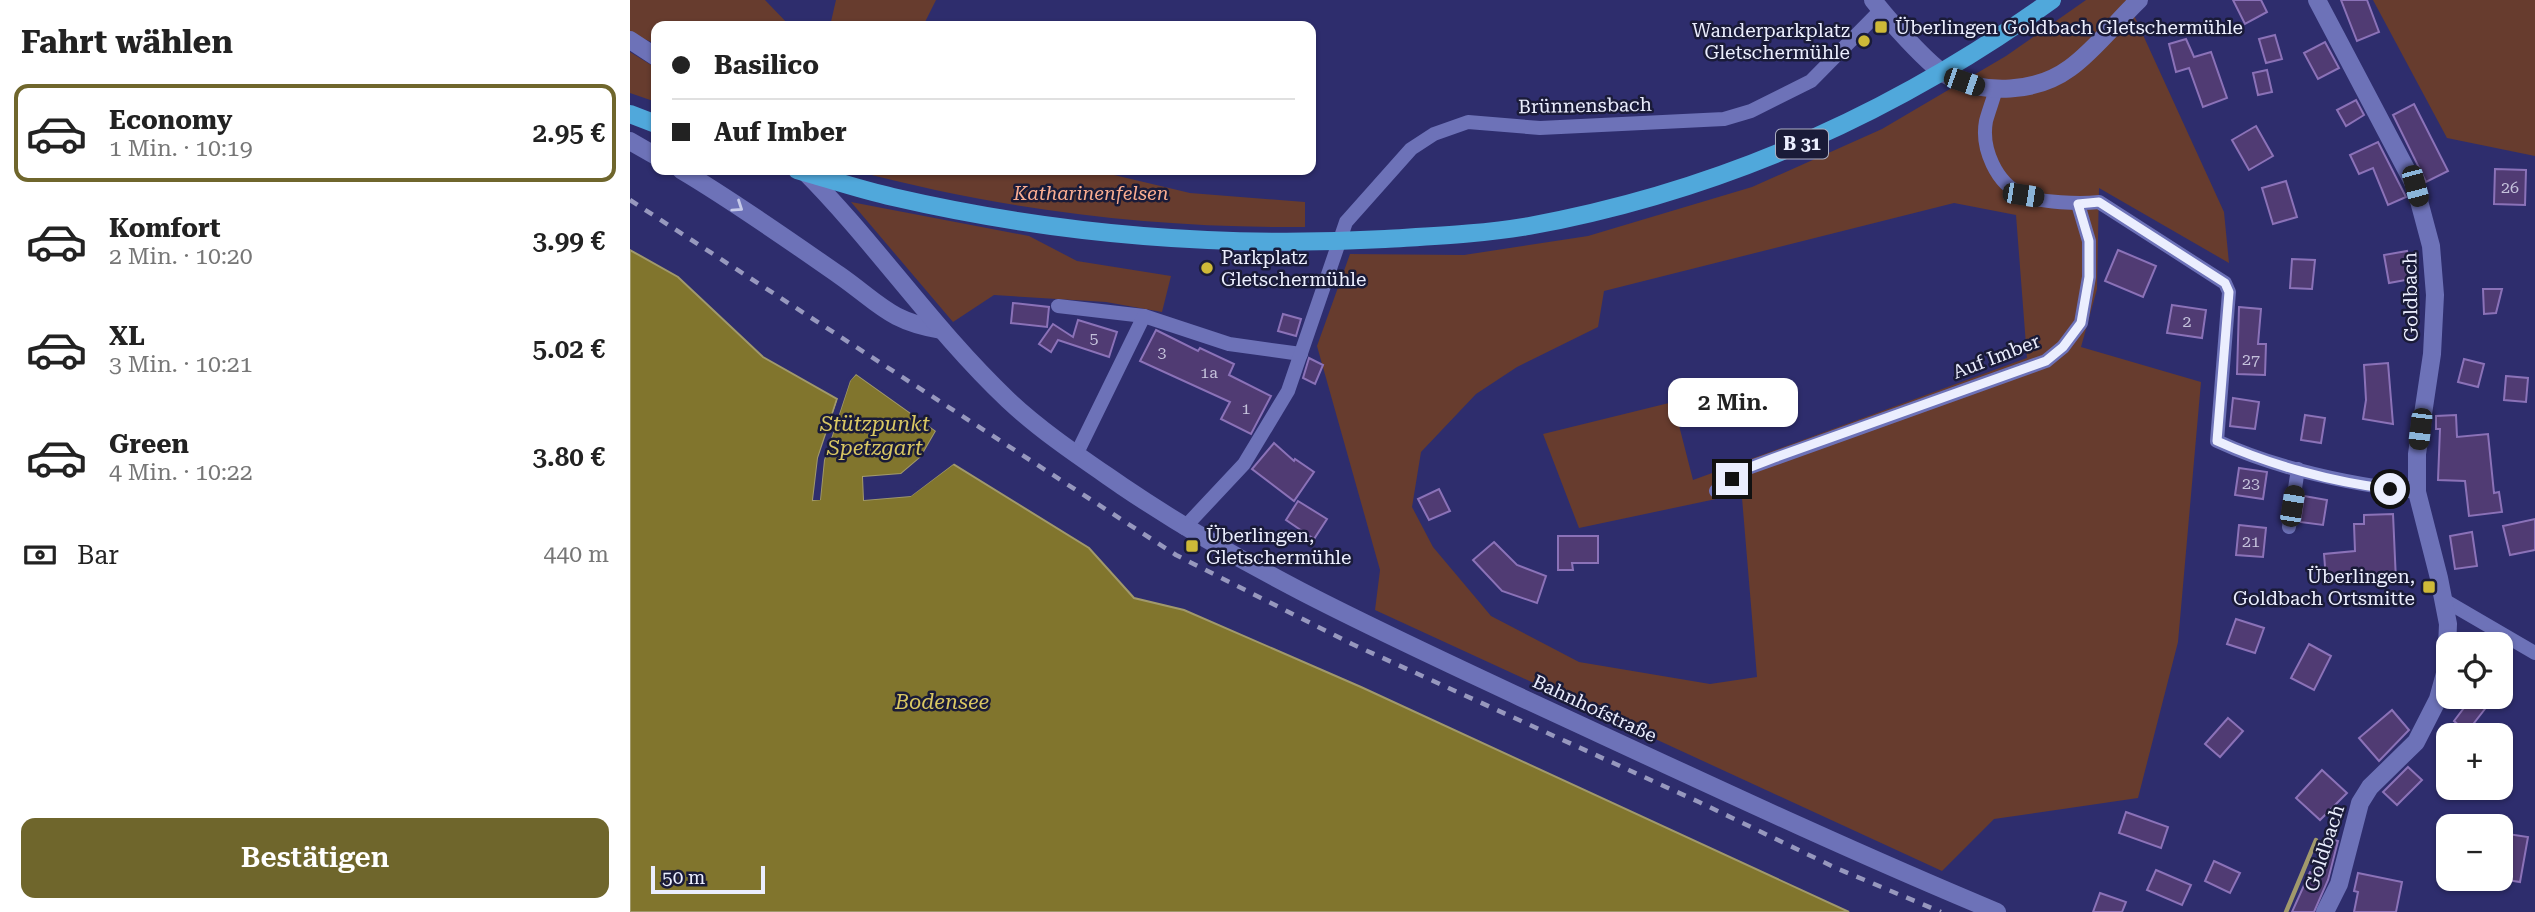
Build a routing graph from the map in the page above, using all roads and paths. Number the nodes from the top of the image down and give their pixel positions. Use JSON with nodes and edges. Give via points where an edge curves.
{"nodes":[{"id":1,"x":2052,"y":0,"type":"edge"},
{"id":2,"x":2138,"y":0,"type":"edge"},
{"id":3,"x":2317,"y":0,"type":"edge"},
{"id":4,"x":1877,"y":5,"type":"edge"},
{"id":5,"x":630,"y":40,"type":"edge"},
{"id":6,"x":651,"y":54,"type":"edge"},
{"id":7,"x":1989,"y":88,"type":"junction"},
{"id":8,"x":630,"y":114,"type":"edge"},
{"id":9,"x":651,"y":122,"type":"edge"},
{"id":10,"x":630,"y":141,"type":"edge"},
{"id":11,"x":651,"y":153,"type":"edge"},
{"id":12,"x":689,"y":175,"type":"edge"},
{"id":13,"x":808,"y":175,"type":"edge"},
{"id":14,"x":814,"y":175,"type":"edge"},
{"id":15,"x":2078,"y":204,"type":"junction"},
{"id":16,"x":1058,"y":306,"type":"dead end"},
{"id":17,"x":1144,"y":316,"type":"junction"},
{"id":18,"x":942,"y":330,"type":"junction"},
{"id":19,"x":1301,"y":354,"type":"junction"},
{"id":20,"x":1076,"y":455,"type":"junction"},
{"id":21,"x":2298,"y":469,"type":"junction"},
{"id":22,"x":1716,"y":491,"type":"dead end"},
{"id":23,"x":2417,"y":492,"type":"junction"},
{"id":24,"x":2289,"y":527,"type":"dead end"},
{"id":25,"x":1184,"y":528,"type":"junction"},
{"id":26,"x":2444,"y":600,"type":"junction"},
{"id":27,"x":2535,"y":653,"type":"edge"},
{"id":28,"x":1997,"y":912,"type":"edge"},
{"id":29,"x":2325,"y":912,"type":"edge"}],
"edges":[{"from":1,"to":14,"type":"main road","number":"B 31","via":[[1999,38],[1839,128],[1717,178],[1525,227],[1356,241],[1214,241],[1038,224],[888,196]]},
{"from":2,"to":7,"type":"street","via":[[2070,68],[2032,85]]},
{"from":3,"to":23,"type":"street","name":"Goldbach","via":[[2415,186],[2431,246],[2435,295],[2432,354],[2417,454]]},
{"from":4,"to":7,"type":"street","via":[[1946,75]]},
{"from":4,"to":19,"type":"street","name":"Brünnensbach","via":[[1811,80],[1751,111],[1724,119],[1540,128],[1468,122],[1434,134],[1411,149],[1346,222]]},
{"from":5,"to":6,"type":"street"},
{"from":7,"to":15,"type":"street","via":[[1989,156],[2000,177],[2023,195]]},
{"from":8,"to":9,"type":"main road"},
{"from":10,"to":11,"type":"street"},
{"from":12,"to":18,"type":"street","one_way":true,"via":[[896,318]]},
{"from":13,"to":18,"type":"street","name":"Bahnhofstraße"},
{"from":15,"to":21,"type":"street","via":[[2099,202],[2225,283],[2229,292],[2217,441]]},
{"from":15,"to":22,"type":"street","name":"Auf Imber","via":[[2089,241],[2081,323],[2046,361],[1748,468]]},
{"from":16,"to":17,"type":"street"},
{"from":17,"to":19,"type":"street","via":[[1229,344]]},
{"from":17,"to":20,"type":"street"},
{"from":18,"to":20,"type":"street","name":"Bahnhofstraße","via":[[1008,400]]},
{"from":19,"to":25,"type":"street","name":"Brünnensbach","via":[[1288,391],[1244,464]]},
{"from":20,"to":25,"type":"street","name":"Bahnhofstraße"},
{"from":21,"to":23,"type":"street","via":[[2362,486]]},
{"from":21,"to":24,"type":"street"},
{"from":23,"to":26,"type":"street","name":"Goldbach"},
{"from":25,"to":28,"type":"street","name":"Bahnhofstraße","via":[[1359,622]]},
{"from":26,"to":27,"type":"street"},
{"from":26,"to":29,"type":"street","name":"Goldbach","via":[[2446,670],[2438,699],[2416,742],[2360,803],[2339,884]]}]}
